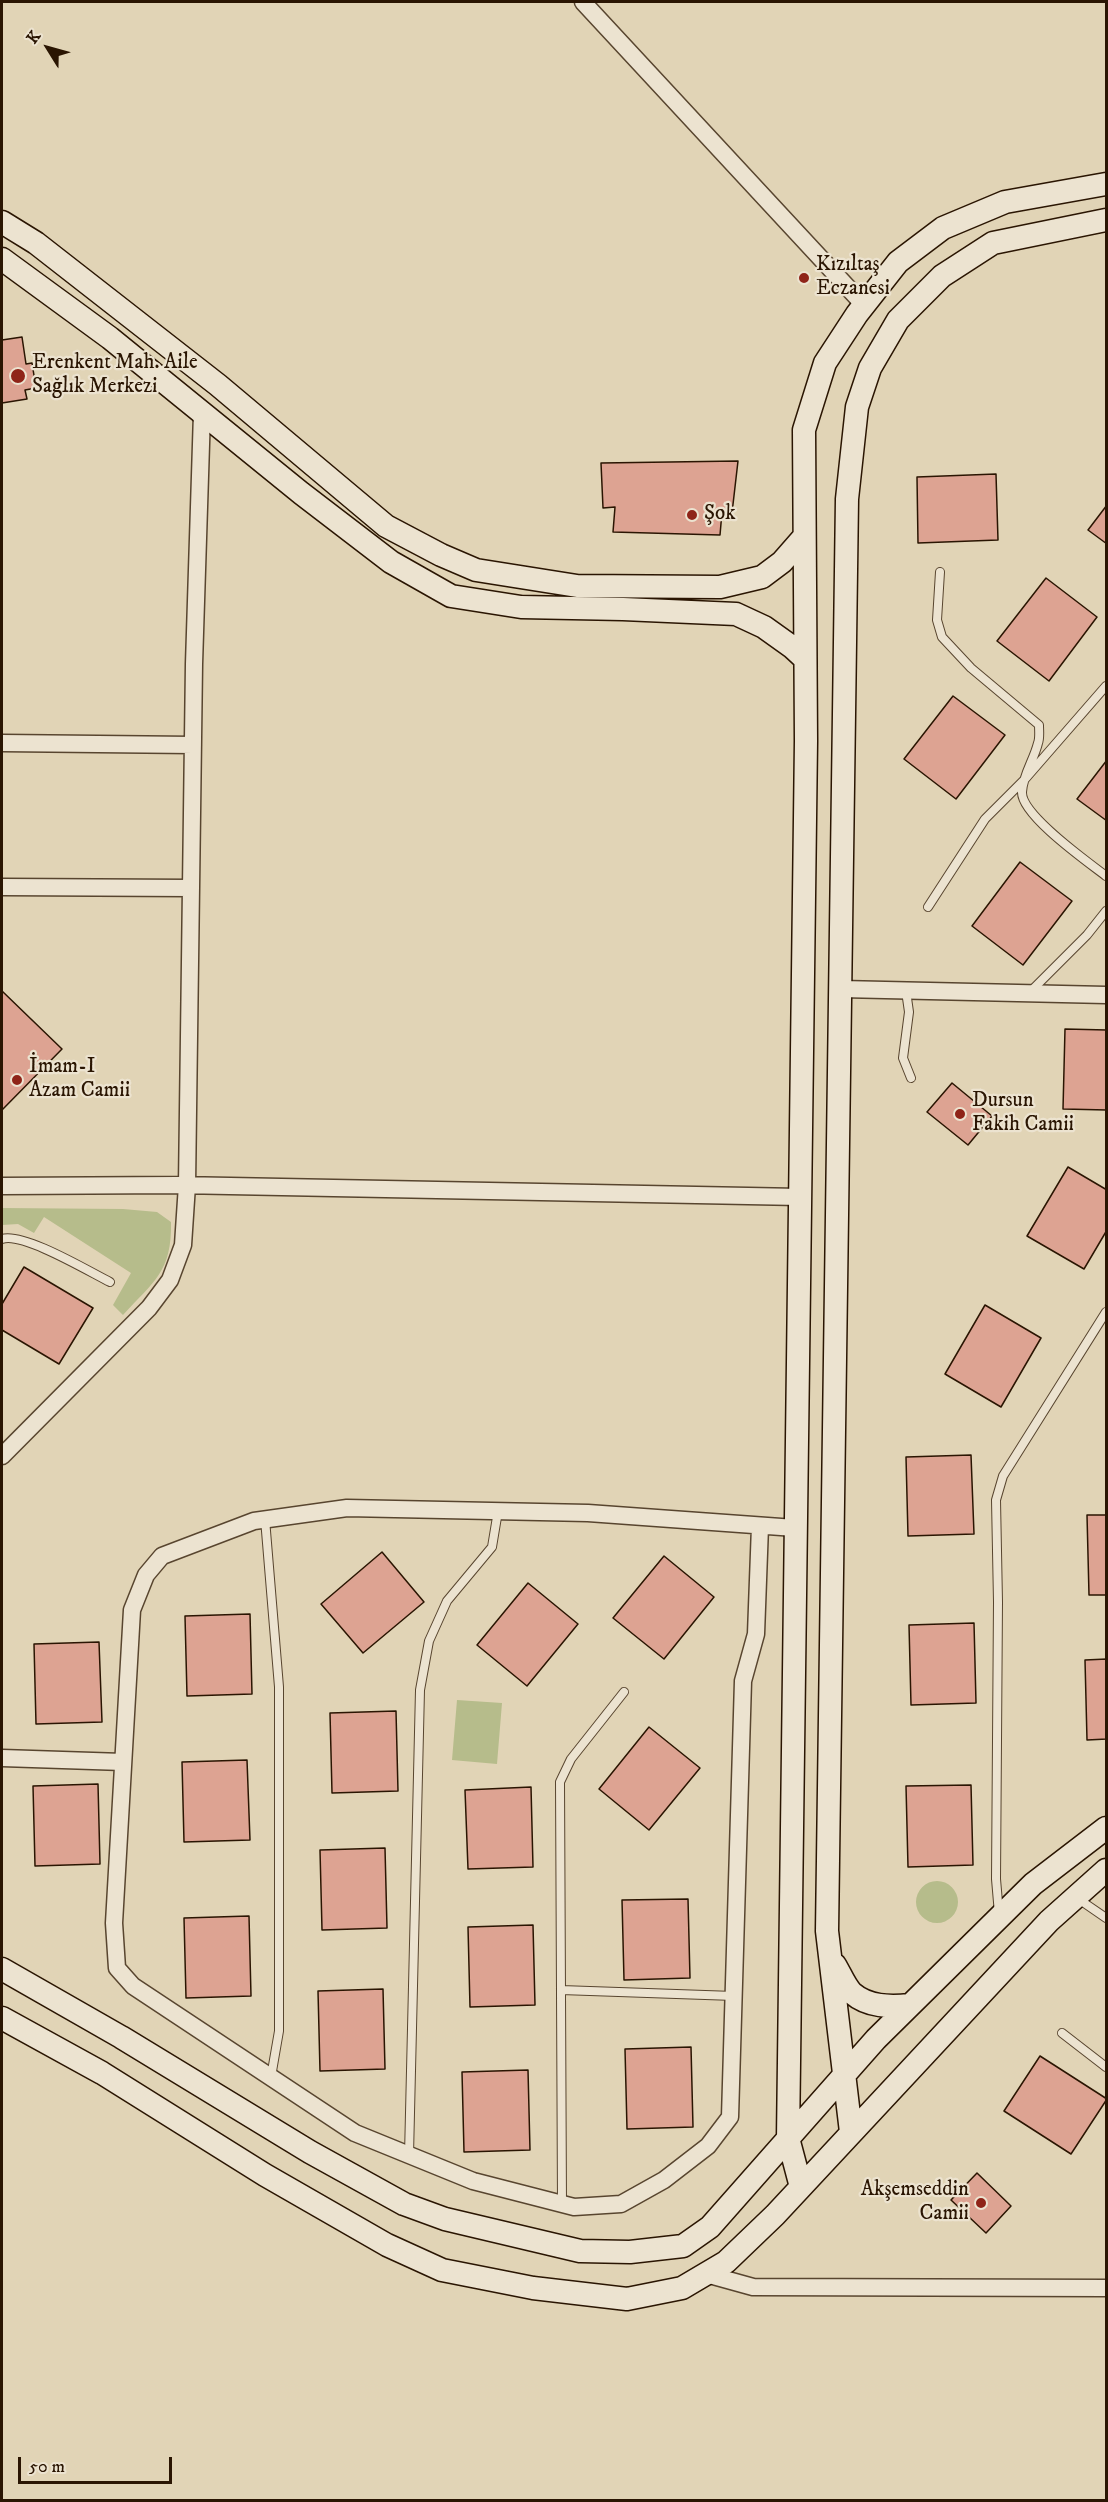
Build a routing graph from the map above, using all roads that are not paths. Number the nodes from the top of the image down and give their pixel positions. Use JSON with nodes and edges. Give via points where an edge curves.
{"nodes":[{"id":1,"x":583,"y":2,"type":"edge"},
{"id":2,"x":1107,"y":184,"type":"edge"},
{"id":3,"x":1107,"y":220,"type":"edge"},
{"id":4,"x":2,"y":222,"type":"edge"},
{"id":5,"x":2,"y":259,"type":"edge"},
{"id":6,"x":864,"y":305,"type":"junction"},
{"id":7,"x":202,"y":413,"type":"junction"},
{"id":8,"x":803,"y":538,"type":"junction"},
{"id":9,"x":940,"y":572,"type":"dead end"},
{"id":10,"x":805,"y":659,"type":"junction"},
{"id":11,"x":1107,"y":686,"type":"edge"},
{"id":12,"x":2,"y":743,"type":"edge"},
{"id":13,"x":193,"y":745,"type":"junction"},
{"id":14,"x":1025,"y":779,"type":"junction"},
{"id":15,"x":1107,"y":876,"type":"edge"},
{"id":16,"x":2,"y":887,"type":"edge"},
{"id":17,"x":191,"y":888,"type":"junction"},
{"id":18,"x":928,"y":907,"type":"dead end"},
{"id":19,"x":1107,"y":910,"type":"edge"},
{"id":20,"x":841,"y":989,"type":"junction"},
{"id":21,"x":906,"y":991,"type":"junction"},
{"id":22,"x":1030,"y":993,"type":"junction"},
{"id":23,"x":1107,"y":995,"type":"edge"},
{"id":24,"x":911,"y":1078,"type":"dead end"},
{"id":25,"x":187,"y":1185,"type":"junction"},
{"id":26,"x":2,"y":1186,"type":"edge"},
{"id":27,"x":800,"y":1197,"type":"junction"},
{"id":28,"x":2,"y":1239,"type":"edge"},
{"id":29,"x":110,"y":1282,"type":"dead end"},
{"id":30,"x":1107,"y":1312,"type":"edge"},
{"id":31,"x":2,"y":1456,"type":"edge"},
{"id":32,"x":498,"y":1511,"type":"junction"},
{"id":33,"x":265,"y":1519,"type":"junction"},
{"id":34,"x":760,"y":1526,"type":"junction"},
{"id":35,"x":795,"y":1528,"type":"junction"},
{"id":36,"x":624,"y":1692,"type":"dead end"},
{"id":37,"x":2,"y":1758,"type":"edge"},
{"id":38,"x":123,"y":1762,"type":"junction"},
{"id":39,"x":1107,"y":1828,"type":"edge"},
{"id":40,"x":1107,"y":1870,"type":"edge"},
{"id":41,"x":1076,"y":1897,"type":"junction"},
{"id":42,"x":999,"y":1917,"type":"junction"},
{"id":43,"x":1107,"y":1918,"type":"edge"},
{"id":44,"x":831,"y":1957,"type":"junction"},
{"id":45,"x":2,"y":1970,"type":"edge"},
{"id":46,"x":561,"y":1990,"type":"junction"},
{"id":47,"x":734,"y":1996,"type":"junction"},
{"id":48,"x":910,"y":2005,"type":"junction"},
{"id":49,"x":2,"y":2018,"type":"edge"},
{"id":50,"x":1062,"y":2032,"type":"dead end"},
{"id":51,"x":1107,"y":2067,"type":"edge"},
{"id":52,"x":843,"y":2075,"type":"junction"},
{"id":53,"x":271,"y":2078,"type":"junction"},
{"id":54,"x":851,"y":2132,"type":"junction"},
{"id":55,"x":788,"y":2138,"type":"junction"},
{"id":56,"x":409,"y":2155,"type":"junction"},
{"id":57,"x":801,"y":2187,"type":"junction"},
{"id":58,"x":562,"y":2204,"type":"junction"},
{"id":59,"x":706,"y":2274,"type":"junction"},
{"id":60,"x":1107,"y":2288,"type":"edge"}],
"edges":[{"from":1,"to":6,"type":"street"},
{"from":2,"to":6,"type":"street","via":[[1005,202],[943,228],[898,262]]},
{"from":3,"to":20,"type":"street","via":[[993,243],[942,276],[898,320],[870,368],[857,407],[847,499]]},
{"from":4,"to":8,"type":"street","via":[[36,243],[218,385],[386,526],[476,570],[577,586],[720,587],[762,577]]},
{"from":5,"to":7,"type":"street","via":[[110,338]]},
{"from":6,"to":8,"type":"street","via":[[825,363],[804,430]]},
{"from":7,"to":10,"type":"street","via":[[391,562],[451,596],[521,607],[736,614],[764,627]]},
{"from":7,"to":13,"type":"street"},
{"from":8,"to":10,"type":"street"},
{"from":9,"to":14,"type":"lane","via":[[937,620],[942,637],[971,668],[1040,725],[1039,742]]},
{"from":10,"to":27,"type":"street"},
{"from":11,"to":14,"type":"lane"},
{"from":12,"to":13,"type":"street"},
{"from":13,"to":17,"type":"street"},
{"from":14,"to":15,"type":"lane","via":[[1022,794],[1028,808],[1051,832]]},
{"from":14,"to":18,"type":"lane","via":[[986,819]]},
{"from":16,"to":17,"type":"street"},
{"from":17,"to":25,"type":"street"},
{"from":19,"to":22,"type":"lane"},
{"from":20,"to":21,"type":"street"},
{"from":20,"to":44,"type":"street","via":[[827,1931]]},
{"from":21,"to":22,"type":"street"},
{"from":21,"to":24,"type":"lane","via":[[909,1012],[903,1058]]},
{"from":22,"to":23,"type":"street"},
{"from":25,"to":26,"type":"street"},
{"from":25,"to":27,"type":"street"},
{"from":25,"to":31,"type":"street","via":[[183,1245],[170,1280],[149,1308]]},
{"from":27,"to":35,"type":"street"},
{"from":28,"to":29,"type":"lane","via":[[33,1244]]},
{"from":30,"to":42,"type":"lane","via":[[1003,1476],[996,1500]]},
{"from":32,"to":33,"type":"street","via":[[347,1508]]},
{"from":32,"to":34,"type":"street","via":[[588,1513]]},
{"from":32,"to":56,"type":"lane","via":[[492,1547],[447,1601],[429,1641],[420,1690]]},
{"from":33,"to":38,"type":"street","via":[[162,1556],[146,1575],[132,1610]]},
{"from":33,"to":53,"type":"lane","via":[[279,1687],[279,2031]]},
{"from":34,"to":35,"type":"street"},
{"from":34,"to":47,"type":"street","via":[[756,1634],[743,1681]]},
{"from":35,"to":55,"type":"street"},
{"from":36,"to":46,"type":"lane","via":[[570,1759],[560,1782]]},
{"from":37,"to":38,"type":"street"},
{"from":38,"to":53,"type":"street","via":[[114,1923],[117,1968],[133,1986]]},
{"from":39,"to":42,"type":"street","via":[[1033,1884]]},
{"from":40,"to":41,"type":"street"},
{"from":41,"to":43,"type":"lane"},
{"from":41,"to":54,"type":"street"},
{"from":42,"to":48,"type":"street"},
{"from":44,"to":48,"type":"street","via":[[851,1992],[865,2001],[888,2008]]},
{"from":44,"to":52,"type":"street"},
{"from":45,"to":55,"type":"street","via":[[404,2204],[445,2219],[569,2249],[630,2252],[683,2246],[710,2227]]},
{"from":46,"to":47,"type":"lane"},
{"from":46,"to":58,"type":"lane"},
{"from":47,"to":58,"type":"street","via":[[730,2117],[708,2146],[664,2180],[621,2204]]},
{"from":48,"to":52,"type":"street"},
{"from":49,"to":59,"type":"street","via":[[102,2073],[265,2175],[387,2245],[442,2270],[533,2288],[627,2299],[682,2288]]},
{"from":50,"to":51,"type":"lane"},
{"from":52,"to":54,"type":"street"},
{"from":52,"to":55,"type":"street"},
{"from":53,"to":56,"type":"street","via":[[356,2133]]},
{"from":54,"to":57,"type":"street"},
{"from":55,"to":57,"type":"street"},
{"from":56,"to":58,"type":"street","via":[[473,2181]]},
{"from":57,"to":59,"type":"street","via":[[726,2262]]},
{"from":59,"to":60,"type":"street","via":[[753,2287]]}]}
